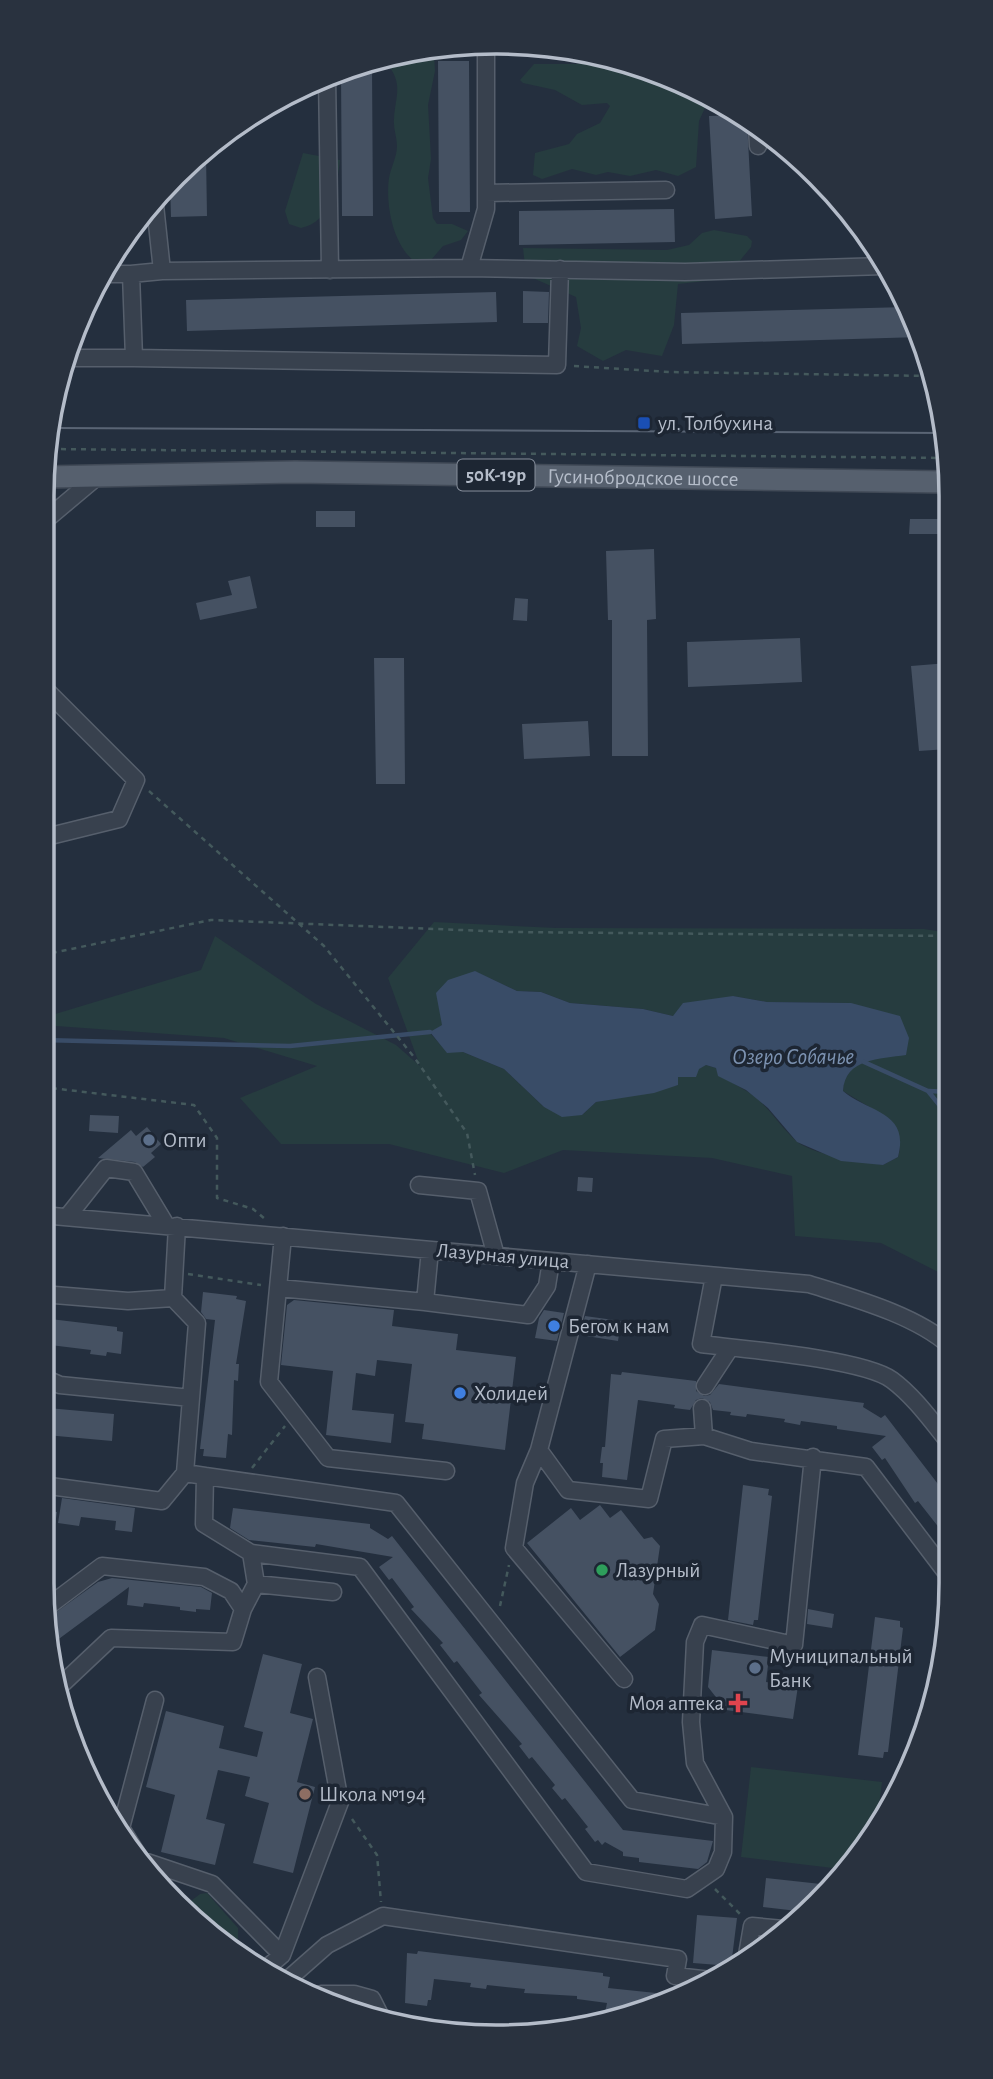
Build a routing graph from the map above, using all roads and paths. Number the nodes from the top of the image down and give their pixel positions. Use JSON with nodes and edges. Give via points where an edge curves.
{"nodes":[{"id":1,"x":486,"y":54,"type":"edge"},
{"id":2,"x":327,"y":88,"type":"edge"},
{"id":3,"x":758,"y":140,"type":"edge"},
{"id":4,"x":758,"y":146,"type":"dead end"},
{"id":5,"x":666,"y":190,"type":"dead end"},
{"id":6,"x":486,"y":193,"type":"junction"},
{"id":7,"x":156,"y":215,"type":"edge"},
{"id":8,"x":874,"y":266,"type":"edge"},
{"id":9,"x":469,"y":268,"type":"junction"},
{"id":10,"x":560,"y":269,"type":"junction"},
{"id":11,"x":330,"y":270,"type":"junction"},
{"id":12,"x":162,"y":271,"type":"junction"},
{"id":13,"x":115,"y":274,"type":"edge"},
{"id":14,"x":131,"y":274,"type":"junction"},
{"id":15,"x":77,"y":358,"type":"edge"},
{"id":16,"x":134,"y":358,"type":"junction"},
{"id":17,"x":557,"y":365,"type":"junction"},
{"id":18,"x":922,"y":376,"type":"edge"},
{"id":19,"x":57,"y":450,"type":"edge"},
{"id":20,"x":937,"y":458,"type":"edge"},
{"id":21,"x":98,"y":476,"type":"junction"},
{"id":22,"x":55,"y":477,"type":"edge"},
{"id":23,"x":938,"y":482,"type":"edge"},
{"id":24,"x":54,"y":513,"type":"edge"},
{"id":25,"x":54,"y":698,"type":"edge"},
{"id":26,"x":136,"y":780,"type":"junction"},
{"id":27,"x":54,"y":835,"type":"edge"},
{"id":28,"x":299,"y":925,"type":"junction"},
{"id":29,"x":939,"y":936,"type":"edge"},
{"id":30,"x":54,"y":953,"type":"edge"},
{"id":31,"x":54,"y":1088,"type":"edge"},
{"id":32,"x":419,"y":1185,"type":"dead end"},
{"id":33,"x":478,"y":1191,"type":"junction"},
{"id":34,"x":54,"y":1215,"type":"edge"},
{"id":35,"x":68,"y":1216,"type":"junction"},
{"id":36,"x":172,"y":1226,"type":"junction"},
{"id":37,"x":283,"y":1236,"type":"junction"},
{"id":38,"x":430,"y":1250,"type":"junction"},
{"id":39,"x":496,"y":1256,"type":"junction"},
{"id":40,"x":551,"y":1261,"type":"junction"},
{"id":41,"x":588,"y":1264,"type":"junction"},
{"id":42,"x":174,"y":1272,"type":"junction"},
{"id":43,"x":714,"y":1276,"type":"junction"},
{"id":44,"x":279,"y":1288,"type":"junction"},
{"id":45,"x":54,"y":1295,"type":"edge"},
{"id":46,"x":173,"y":1298,"type":"junction"},
{"id":47,"x":425,"y":1302,"type":"junction"},
{"id":48,"x":939,"y":1336,"type":"edge"},
{"id":49,"x":730,"y":1348,"type":"junction"},
{"id":50,"x":54,"y":1382,"type":"edge"},
{"id":51,"x":705,"y":1386,"type":"dead end"},
{"id":52,"x":191,"y":1398,"type":"junction"},
{"id":53,"x":702,"y":1408,"type":"dead end"},
{"id":54,"x":294,"y":1414,"type":"junction"},
{"id":55,"x":939,"y":1430,"type":"edge"},
{"id":56,"x":704,"y":1436,"type":"junction"},
{"id":57,"x":539,"y":1450,"type":"junction"},
{"id":58,"x":813,"y":1457,"type":"junction"},
{"id":59,"x":446,"y":1471,"type":"dead end"},
{"id":60,"x":185,"y":1473,"type":"junction"},
{"id":61,"x":205,"y":1476,"type":"junction"},
{"id":62,"x":242,"y":1482,"type":"junction"},
{"id":63,"x":54,"y":1487,"type":"edge"},
{"id":64,"x":514,"y":1548,"type":"junction"},
{"id":65,"x":251,"y":1553,"type":"junction"},
{"id":66,"x":939,"y":1563,"type":"edge"},
{"id":67,"x":256,"y":1584,"type":"junction"},
{"id":68,"x":333,"y":1592,"type":"dead end"},
{"id":69,"x":55,"y":1601,"type":"edge"},
{"id":70,"x":243,"y":1609,"type":"junction"},
{"id":71,"x":491,"y":1622,"type":"junction"},
{"id":72,"x":317,"y":1677,"type":"dead end"},
{"id":73,"x":624,"y":1679,"type":"dead end"},
{"id":74,"x":66,"y":1681,"type":"edge"},
{"id":75,"x":155,"y":1700,"type":"dead end"},
{"id":76,"x":340,"y":1802,"type":"junction"},
{"id":77,"x":724,"y":1817,"type":"junction"},
{"id":78,"x":123,"y":1819,"type":"edge"},
{"id":79,"x":157,"y":1865,"type":"edge"},
{"id":80,"x":705,"y":1877,"type":"junction"},
{"id":81,"x":383,"y":1916,"type":"junction"},
{"id":82,"x":752,"y":1926,"type":"junction"},
{"id":83,"x":773,"y":1927,"type":"edge"},
{"id":84,"x":749,"y":1945,"type":"edge"},
{"id":85,"x":282,"y":1955,"type":"junction"},
{"id":86,"x":273,"y":1963,"type":"edge"},
{"id":87,"x":293,"y":1975,"type":"edge"},
{"id":88,"x":694,"y":1978,"type":"edge"},
{"id":89,"x":335,"y":1994,"type":"edge"},
{"id":90,"x":377,"y":2008,"type":"edge"}],
"edges":[{"from":1,"to":6,"type":"street"},
{"from":2,"to":11,"type":"street"},
{"from":3,"to":4,"type":"street"},
{"from":5,"to":6,"type":"street"},
{"from":6,"to":9,"type":"street","via":[[486,209]]},
{"from":7,"to":12,"type":"street"},
{"from":8,"to":10,"type":"street","via":[[685,272]]},
{"from":9,"to":10,"type":"street"},
{"from":9,"to":11,"type":"street"},
{"from":10,"to":17,"type":"street"},
{"from":11,"to":12,"type":"street"},
{"from":12,"to":14,"type":"street"},
{"from":13,"to":14,"type":"street"},
{"from":14,"to":16,"type":"street"},
{"from":15,"to":16,"type":"street"},
{"from":16,"to":17,"type":"street"},
{"from":17,"to":18,"type":"path","via":[[669,372]]},
{"from":19,"to":20,"type":"path"},
{"from":21,"to":22,"type":"main road","name":"Гусинобродское шоссе","number":"50К-19р"},
{"from":21,"to":23,"type":"main road","name":"Гусинобродское шоссе","number":"50К-19р","via":[[295,472]]},
{"from":21,"to":24,"type":"street"},
{"from":25,"to":26,"type":"street"},
{"from":26,"to":27,"type":"street","via":[[119,819]]},
{"from":26,"to":28,"type":"path"},
{"from":28,"to":29,"type":"path","via":[[510,933]]},
{"from":28,"to":30,"type":"path","via":[[211,920]]},
{"from":28,"to":33,"type":"path","via":[[324,946],[365,996],[467,1133]]},
{"from":31,"to":37,"type":"path","via":[[194,1105],[217,1138],[217,1198],[253,1209]]},
{"from":32,"to":33,"type":"street"},
{"from":33,"to":39,"type":"street"},
{"from":34,"to":35,"type":"street","name":"Лазурная улица"},
{"from":35,"to":36,"type":"street","name":"Лазурная улица"},
{"from":35,"to":36,"type":"street","via":[[106,1168],[134,1172]]},
{"from":36,"to":37,"type":"street","name":"Лазурная улица"},
{"from":36,"to":42,"type":"street"},
{"from":37,"to":38,"type":"street","name":"Лазурная улица"},
{"from":37,"to":44,"type":"street"},
{"from":38,"to":39,"type":"street","name":"Лазурная улица"},
{"from":38,"to":47,"type":"street"},
{"from":39,"to":40,"type":"street","name":"Лазурная улица"},
{"from":40,"to":41,"type":"street","name":"Лазурная улица"},
{"from":40,"to":47,"type":"street","via":[[547,1286],[528,1315]]},
{"from":41,"to":43,"type":"street","name":"Лазурная улица"},
{"from":41,"to":57,"type":"street"},
{"from":42,"to":44,"type":"path"},
{"from":42,"to":46,"type":"street"},
{"from":43,"to":48,"type":"street","name":"Лазурная улица","via":[[809,1284],[864,1302]]},
{"from":43,"to":49,"type":"street","via":[[701,1344]]},
{"from":44,"to":47,"type":"street"},
{"from":44,"to":54,"type":"street","via":[[269,1382]]},
{"from":45,"to":46,"type":"street","via":[[128,1301]]},
{"from":46,"to":52,"type":"street","via":[[197,1323]]},
{"from":49,"to":51,"type":"street"},
{"from":49,"to":55,"type":"street","via":[[846,1364],[891,1379]]},
{"from":50,"to":52,"type":"street"},
{"from":52,"to":60,"type":"street"},
{"from":53,"to":56,"type":"street"},
{"from":54,"to":59,"type":"street","via":[[328,1458]]},
{"from":54,"to":62,"type":"path"},
{"from":56,"to":57,"type":"street","via":[[664,1438],[649,1499],[568,1490]]},
{"from":56,"to":58,"type":"street","via":[[751,1451]]},
{"from":57,"to":64,"type":"street","via":[[526,1483]]},
{"from":58,"to":66,"type":"street","via":[[866,1467]]},
{"from":58,"to":77,"type":"street","via":[[794,1645],[702,1625],[695,1642],[691,1722],[695,1763]]},
{"from":60,"to":61,"type":"street"},
{"from":60,"to":63,"type":"street","via":[[162,1502]]},
{"from":61,"to":62,"type":"street"},
{"from":61,"to":65,"type":"street","via":[[204,1524]]},
{"from":62,"to":71,"type":"street","via":[[396,1503]]},
{"from":64,"to":71,"type":"path","via":[[497,1616]]},
{"from":64,"to":73,"type":"street"},
{"from":65,"to":67,"type":"street"},
{"from":65,"to":80,"type":"street","via":[[360,1567],[586,1872],[687,1889]]},
{"from":67,"to":68,"type":"street"},
{"from":67,"to":70,"type":"street"},
{"from":69,"to":70,"type":"street","via":[[102,1566],[204,1577],[231,1591]]},
{"from":70,"to":74,"type":"street","via":[[233,1642],[111,1638]]},
{"from":71,"to":77,"type":"street","via":[[632,1800]]},
{"from":72,"to":76,"type":"street"},
{"from":75,"to":78,"type":"street"},
{"from":76,"to":81,"type":"path","via":[[377,1855]]},
{"from":76,"to":85,"type":"street"},
{"from":77,"to":80,"type":"street","via":[[723,1852],[716,1869]]},
{"from":79,"to":85,"type":"street","via":[[212,1884]]},
{"from":80,"to":82,"type":"path"},
{"from":81,"to":87,"type":"street","via":[[327,1945]]},
{"from":81,"to":88,"type":"street","via":[[678,1959],[675,1976]]},
{"from":82,"to":83,"type":"street"},
{"from":82,"to":84,"type":"street"},
{"from":85,"to":86,"type":"street"},
{"from":89,"to":90,"type":"street","via":[[372,1999]]}]}
